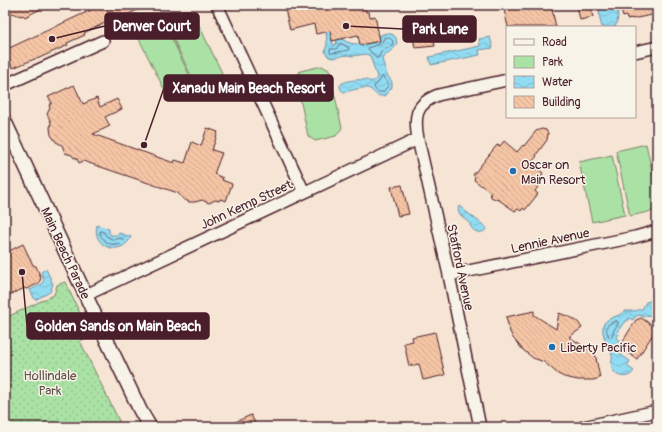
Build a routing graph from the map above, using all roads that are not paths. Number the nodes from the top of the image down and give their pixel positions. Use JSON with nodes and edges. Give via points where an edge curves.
{"nodes":[{"id":1,"x":217,"y":5,"type":"edge"},
{"id":2,"x":103,"y":41,"type":"dead end"},
{"id":3,"x":657,"y":47,"type":"edge"},
{"id":4,"x":636,"y":52,"type":"edge"},
{"id":5,"x":506,"y":80,"type":"edge"},
{"id":6,"x":5,"y":85,"type":"edge"},
{"id":7,"x":5,"y":122,"type":"edge"},
{"id":8,"x":418,"y":139,"type":"junction"},
{"id":9,"x":304,"y":192,"type":"junction"},
{"id":10,"x":657,"y":231,"type":"edge"},
{"id":11,"x":449,"y":275,"type":"junction"},
{"id":12,"x":86,"y":296,"type":"junction"},
{"id":13,"x":657,"y":411,"type":"edge"},
{"id":14,"x":150,"y":427,"type":"edge"},
{"id":15,"x":480,"y":427,"type":"edge"},
{"id":16,"x":583,"y":427,"type":"edge"}],
"edges":[{"from":1,"to":9,"type":"street"},
{"from":2,"to":6,"type":"street"},
{"from":3,"to":4,"type":"street"},
{"from":5,"to":8,"type":"street","name":"Stafford Avenue","via":[[429,99],[417,114]]},
{"from":7,"to":12,"type":"street","name":"Main Beach Parade"},
{"from":8,"to":9,"type":"street","name":"John Kemp Street"},
{"from":8,"to":11,"type":"street","name":"Stafford Avenue"},
{"from":9,"to":12,"type":"street","name":"John Kemp Street"},
{"from":10,"to":11,"type":"street","name":"Lennie Avenue"},
{"from":11,"to":15,"type":"street","name":"Stafford Avenue"},
{"from":12,"to":14,"type":"street","name":"Main Beach Parade"},
{"from":13,"to":16,"type":"street"}]}
